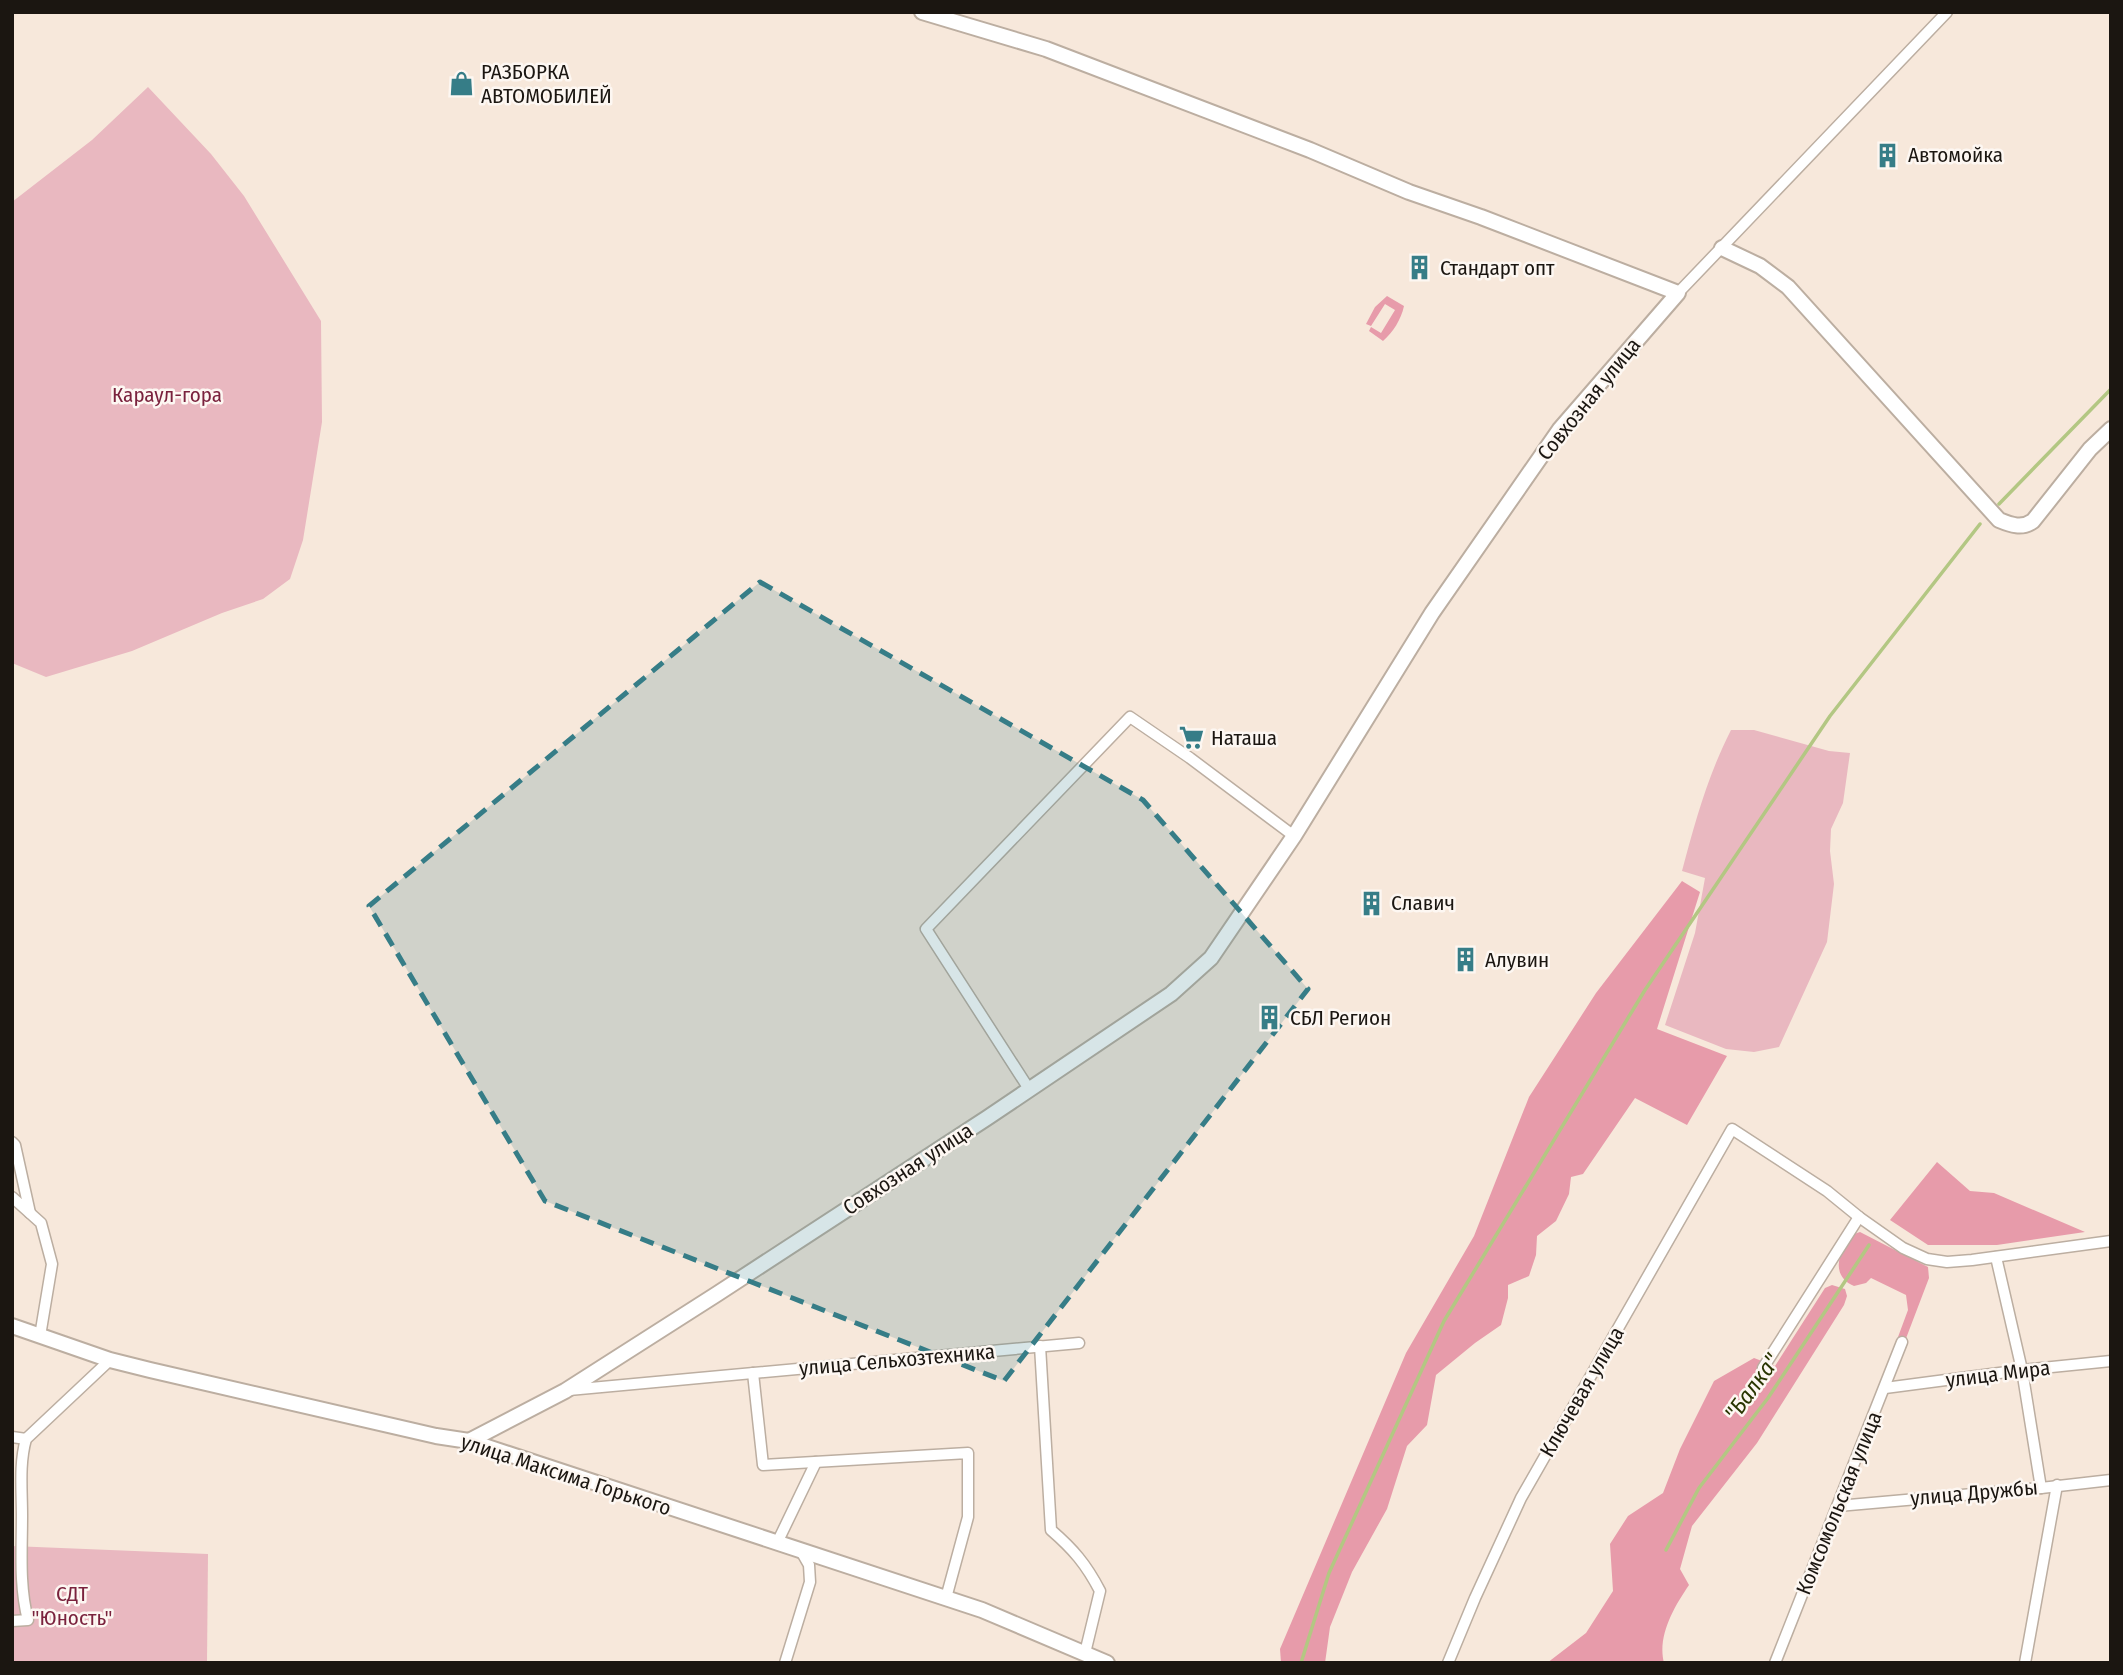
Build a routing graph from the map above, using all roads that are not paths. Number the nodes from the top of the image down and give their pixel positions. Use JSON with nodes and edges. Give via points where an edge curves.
{"nodes":[{"id":1,"x":922,"y":12,"type":"edge"},
{"id":2,"x":1947,"y":12,"type":"edge"},
{"id":3,"x":1722,"y":248,"type":"junction"},
{"id":4,"x":1678,"y":293,"type":"junction"},
{"id":5,"x":2111,"y":429,"type":"edge"},
{"id":6,"x":1294,"y":835,"type":"junction"},
{"id":7,"x":1029,"y":1089,"type":"junction"},
{"id":8,"x":12,"y":1142,"type":"edge"},
{"id":9,"x":12,"y":1197,"type":"edge"},
{"id":10,"x":30,"y":1213,"type":"junction"},
{"id":11,"x":1859,"y":1217,"type":"junction"},
{"id":12,"x":2111,"y":1241,"type":"edge"},
{"id":13,"x":1996,"y":1257,"type":"junction"},
{"id":14,"x":12,"y":1326,"type":"edge"},
{"id":15,"x":40,"y":1336,"type":"junction"},
{"id":16,"x":1902,"y":1342,"type":"dead end"},
{"id":17,"x":1079,"y":1343,"type":"dead end"},
{"id":18,"x":1040,"y":1346,"type":"junction"},
{"id":19,"x":110,"y":1360,"type":"junction"},
{"id":20,"x":2111,"y":1361,"type":"edge"},
{"id":21,"x":1763,"y":1368,"type":"dead end"},
{"id":22,"x":2022,"y":1370,"type":"junction"},
{"id":23,"x":753,"y":1373,"type":"junction"},
{"id":24,"x":1885,"y":1388,"type":"junction"},
{"id":25,"x":565,"y":1391,"type":"junction"},
{"id":26,"x":12,"y":1437,"type":"edge"},
{"id":27,"x":26,"y":1439,"type":"junction"},
{"id":28,"x":469,"y":1441,"type":"junction"},
{"id":29,"x":22,"y":1454,"type":"junction"},
{"id":30,"x":816,"y":1462,"type":"junction"},
{"id":31,"x":12,"y":1476,"type":"edge"},
{"id":32,"x":2111,"y":1480,"type":"edge"},
{"id":33,"x":2057,"y":1485,"type":"junction"},
{"id":34,"x":2041,"y":1488,"type":"junction"},
{"id":35,"x":1838,"y":1506,"type":"junction"},
{"id":36,"x":777,"y":1543,"type":"junction"},
{"id":37,"x":802,"y":1551,"type":"junction"},
{"id":38,"x":946,"y":1598,"type":"junction"},
{"id":39,"x":12,"y":1621,"type":"edge"},
{"id":40,"x":1085,"y":1653,"type":"junction"},
{"id":41,"x":785,"y":1663,"type":"edge"},
{"id":42,"x":1107,"y":1663,"type":"edge"},
{"id":43,"x":1448,"y":1663,"type":"edge"},
{"id":44,"x":1775,"y":1663,"type":"edge"},
{"id":45,"x":2025,"y":1663,"type":"edge"}],
"edges":[{"from":1,"to":4,"type":"street","via":[[1046,49]]},
{"from":2,"to":3,"type":"street","name":"Совхозная улица"},
{"from":3,"to":4,"type":"street","name":"Совхозная улица"},
{"from":3,"to":5,"type":"street","via":[[1760,265],[1787,287],[1999,520],[2019,526],[2034,522]]},
{"from":4,"to":6,"type":"street","name":"Совхозная улица","via":[[1560,429],[1432,613]]},
{"from":6,"to":7,"type":"street","name":"Совхозная улица","via":[[1211,958],[1171,994]]},
{"from":6,"to":7,"type":"street","via":[[1130,717],[926,929]]},
{"from":7,"to":25,"type":"street","name":"Совхозная улица"},
{"from":8,"to":10,"type":"street"},
{"from":9,"to":10,"type":"street"},
{"from":10,"to":15,"type":"street","via":[[41,1223],[52,1264]]},
{"from":11,"to":13,"type":"street","via":[[1927,1259],[1947,1262]]},
{"from":11,"to":21,"type":"street"},
{"from":11,"to":43,"type":"street","name":"Ключевая улица","via":[[1732,1129],[1521,1498]]},
{"from":12,"to":13,"type":"street"},
{"from":13,"to":22,"type":"street"},
{"from":14,"to":15,"type":"street","name":"улица Максима Горького"},
{"from":15,"to":19,"type":"street","name":"улица Максима Горького"},
{"from":16,"to":24,"type":"street","name":"Комсомольская улица"},
{"from":17,"to":18,"type":"street","name":"улица Сельхозтехника"},
{"from":18,"to":23,"type":"street","name":"улица Сельхозтехника"},
{"from":18,"to":40,"type":"street","via":[[1051,1530],[1072,1548],[1100,1591]]},
{"from":19,"to":27,"type":"street"},
{"from":19,"to":28,"type":"street","name":"улица Максима Горького"},
{"from":20,"to":22,"type":"street","name":"улица Мира"},
{"from":22,"to":24,"type":"street","name":"улица Мира"},
{"from":22,"to":34,"type":"street"},
{"from":23,"to":25,"type":"street","name":"улица Сельхозтехника"},
{"from":23,"to":30,"type":"street","via":[[763,1465]]},
{"from":24,"to":35,"type":"street","name":"Комсомольская улица"},
{"from":25,"to":28,"type":"street","name":"Совхозная улица"},
{"from":26,"to":27,"type":"street"},
{"from":27,"to":29,"type":"street"},
{"from":28,"to":36,"type":"street","name":"улица Максима Горького"},
{"from":29,"to":31,"type":"street"},
{"from":29,"to":39,"type":"street","via":[[22,1601],[28,1620]]},
{"from":30,"to":36,"type":"street"},
{"from":30,"to":38,"type":"street","via":[[968,1452],[968,1517]]},
{"from":32,"to":33,"type":"street","name":"улица Дружбы"},
{"from":33,"to":34,"type":"street","name":"улица Дружбы"},
{"from":33,"to":45,"type":"street"},
{"from":34,"to":35,"type":"street","name":"улица Дружбы"},
{"from":35,"to":44,"type":"street","name":"Комсомольская улица"},
{"from":36,"to":37,"type":"street","name":"улица Максима Горького"},
{"from":37,"to":38,"type":"street","name":"улица Максима Горького"},
{"from":37,"to":41,"type":"street","via":[[810,1582]]},
{"from":38,"to":40,"type":"street","name":"улица Максима Горького"},
{"from":40,"to":42,"type":"street","name":"улица Максима Горького"}]}
